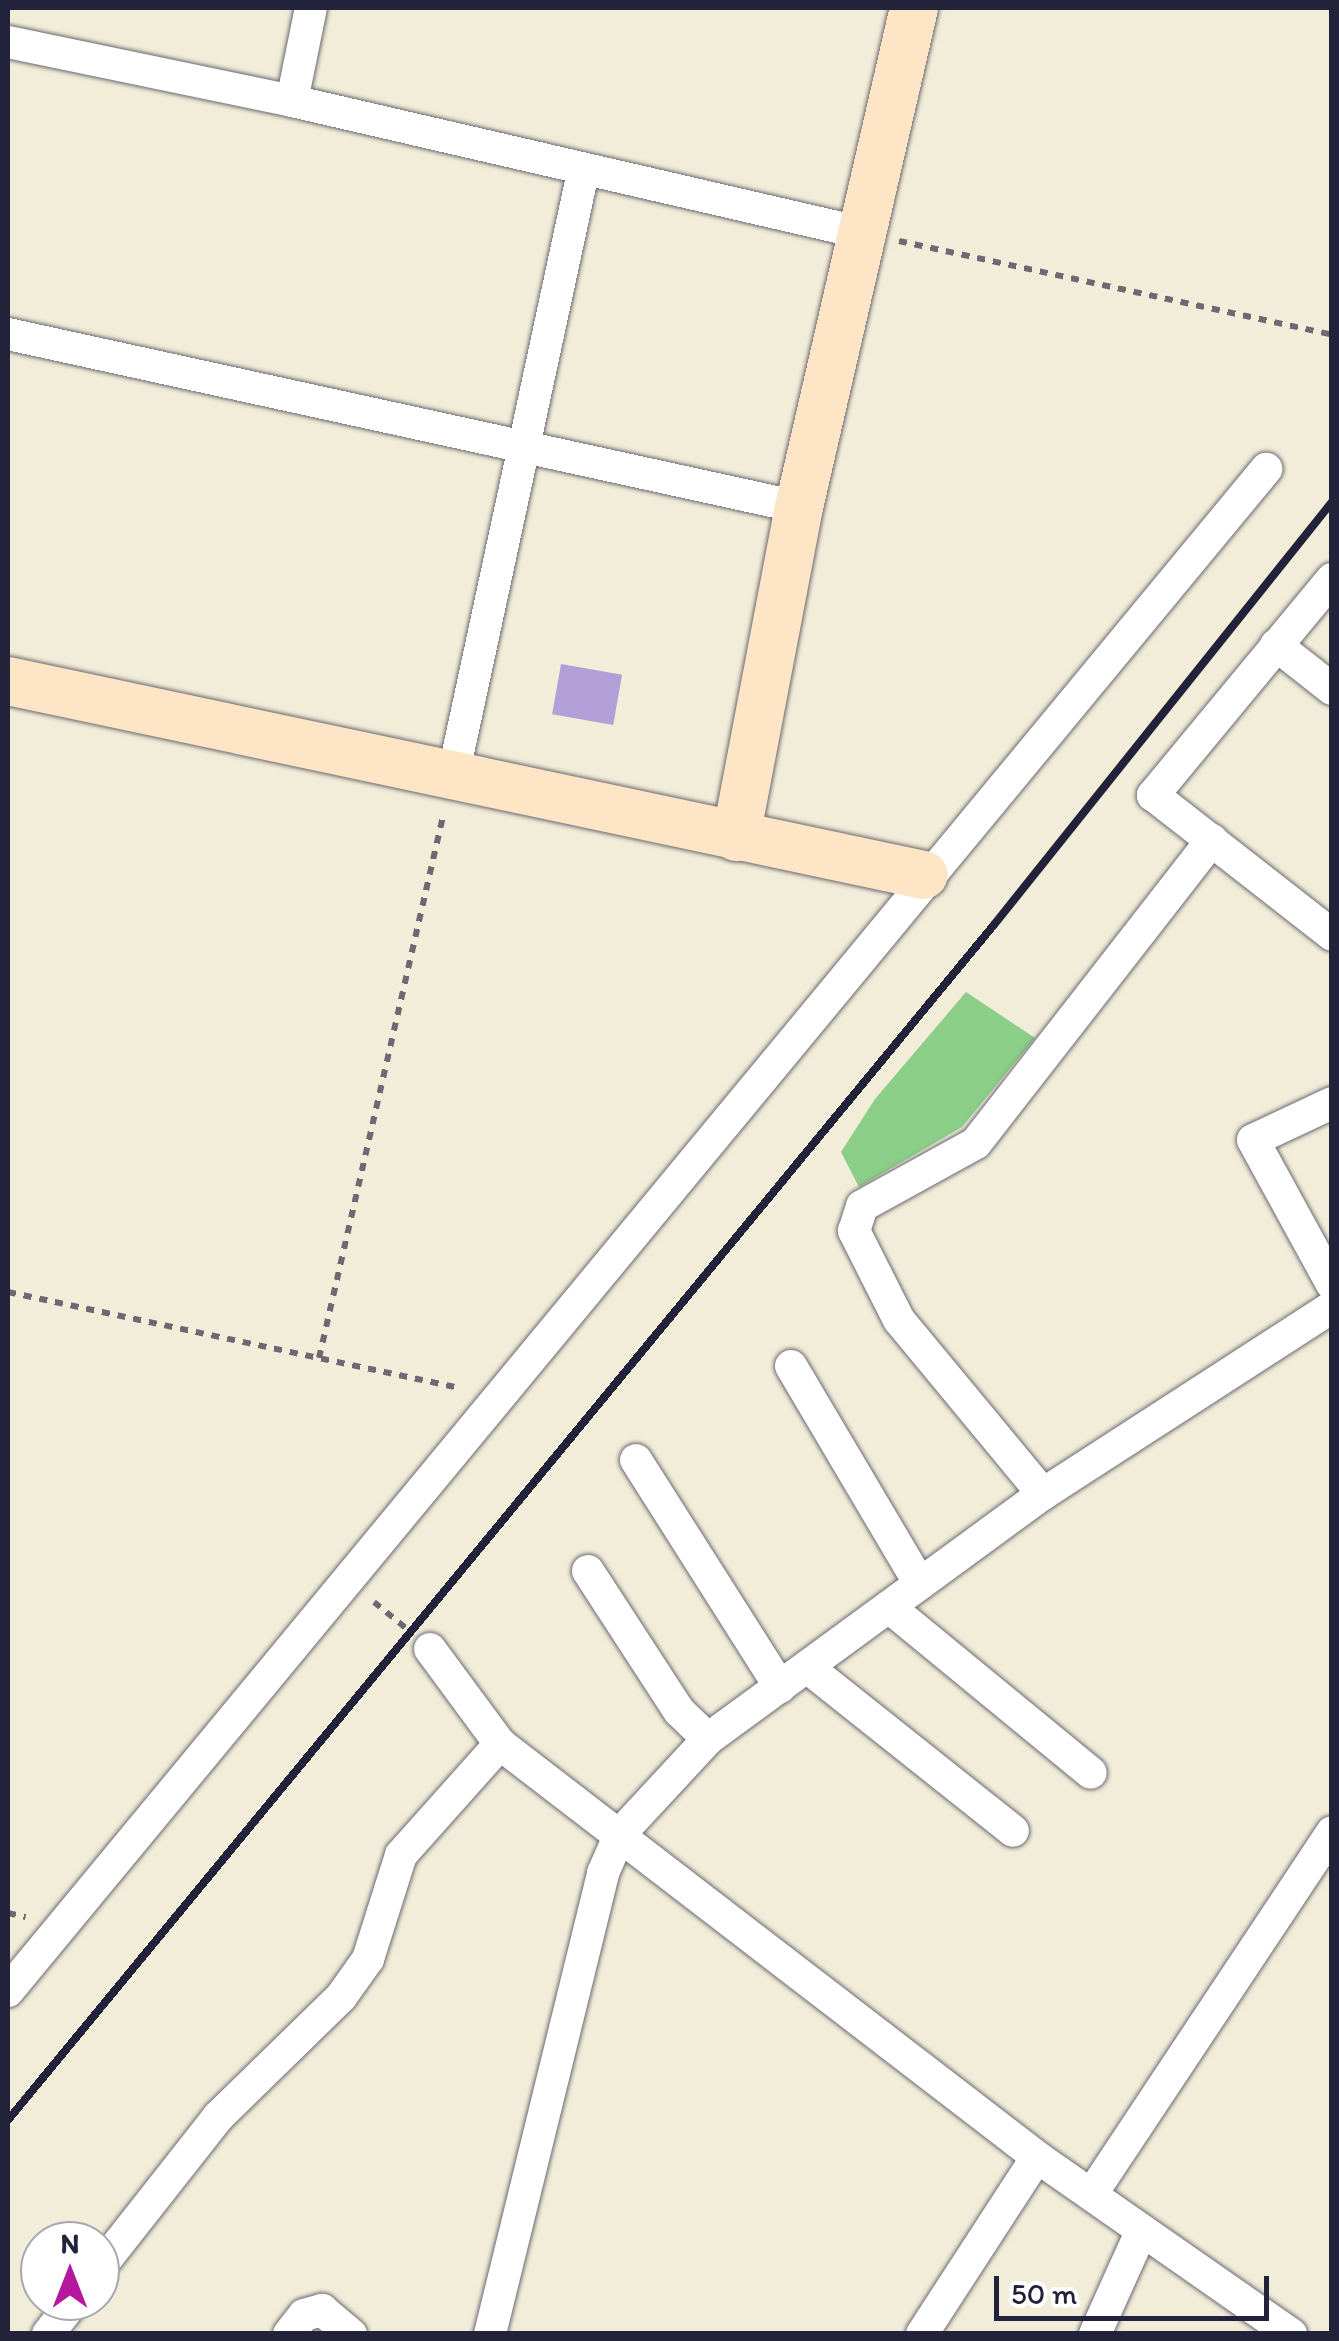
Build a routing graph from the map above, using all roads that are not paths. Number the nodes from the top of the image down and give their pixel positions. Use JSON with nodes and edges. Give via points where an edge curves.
{"nodes":[{"id":1,"x":311,"y":8,"type":"edge"},
{"id":2,"x":914,"y":8,"type":"edge"},
{"id":3,"x":8,"y":42,"type":"edge"},
{"id":4,"x":292,"y":101,"type":"junction"},
{"id":5,"x":583,"y":172,"type":"junction"},
{"id":6,"x":864,"y":233,"type":"junction"},
{"id":7,"x":8,"y":334,"type":"edge"},
{"id":8,"x":524,"y":450,"type":"junction"},
{"id":9,"x":1266,"y":468,"type":"dead end"},
{"id":10,"x":799,"y":507,"type":"junction"},
{"id":11,"x":1332,"y":579,"type":"edge"},
{"id":12,"x":1276,"y":645,"type":"junction"},
{"id":13,"x":8,"y":681,"type":"edge"},
{"id":14,"x":1332,"y":689,"type":"edge"},
{"id":15,"x":452,"y":776,"type":"junction"},
{"id":16,"x":736,"y":837,"type":"junction"},
{"id":17,"x":1212,"y":840,"type":"junction"},
{"id":18,"x":924,"y":875,"type":"junction"},
{"id":19,"x":1332,"y":934,"type":"edge"},
{"id":20,"x":1332,"y":1103,"type":"edge"},
{"id":21,"x":1332,"y":1284,"type":"edge"},
{"id":22,"x":1332,"y":1306,"type":"edge"},
{"id":23,"x":791,"y":1366,"type":"dead end"},
{"id":24,"x":636,"y":1460,"type":"dead end"},
{"id":25,"x":1043,"y":1494,"type":"junction"},
{"id":26,"x":588,"y":1571,"type":"dead end"},
{"id":27,"x":920,"y":1584,"type":"junction"},
{"id":28,"x":889,"y":1607,"type":"junction"},
{"id":29,"x":430,"y":1650,"type":"road end"},
{"id":30,"x":807,"y":1666,"type":"junction"},
{"id":31,"x":780,"y":1687,"type":"junction"},
{"id":32,"x":708,"y":1739,"type":"junction"},
{"id":33,"x":500,"y":1744,"type":"junction"},
{"id":34,"x":1091,"y":1774,"type":"dead end"},
{"id":35,"x":1013,"y":1832,"type":"dead end"},
{"id":36,"x":1332,"y":1832,"type":"edge"},
{"id":37,"x":620,"y":1834,"type":"junction"},
{"id":38,"x":8,"y":1991,"type":"edge"},
{"id":39,"x":1037,"y":2158,"type":"junction"},
{"id":40,"x":1093,"y":2192,"type":"junction"},
{"id":41,"x":1141,"y":2232,"type":"junction"},
{"id":42,"x":120,"y":2241,"type":"edge"},
{"id":43,"x":289,"y":2334,"type":"edge"},
{"id":44,"x":351,"y":2334,"type":"edge"},
{"id":45,"x":490,"y":2334,"type":"edge"},
{"id":46,"x":922,"y":2334,"type":"edge"},
{"id":47,"x":1095,"y":2334,"type":"edge"},
{"id":48,"x":1290,"y":2334,"type":"edge"}],
"edges":[{"from":1,"to":4,"type":"street"},
{"from":2,"to":6,"type":"street"},
{"from":3,"to":4,"type":"street"},
{"from":4,"to":5,"type":"street"},
{"from":5,"to":6,"type":"street"},
{"from":5,"to":8,"type":"street"},
{"from":6,"to":10,"type":"street"},
{"from":7,"to":8,"type":"street"},
{"from":8,"to":10,"type":"street"},
{"from":8,"to":15,"type":"street"},
{"from":9,"to":18,"type":"street"},
{"from":10,"to":16,"type":"street"},
{"from":11,"to":12,"type":"street"},
{"from":12,"to":14,"type":"street"},
{"from":12,"to":17,"type":"street","via":[[1153,794]]},
{"from":13,"to":15,"type":"street"},
{"from":15,"to":16,"type":"street"},
{"from":16,"to":18,"type":"street"},
{"from":17,"to":19,"type":"street"},
{"from":17,"to":25,"type":"street","via":[[976,1143],[862,1206],[854,1231],[899,1320]]},
{"from":18,"to":38,"type":"street"},
{"from":20,"to":21,"type":"street","via":[[1253,1140]]},
{"from":22,"to":25,"type":"street"},
{"from":23,"to":27,"type":"street"},
{"from":24,"to":31,"type":"street"},
{"from":25,"to":27,"type":"street"},
{"from":26,"to":32,"type":"street","via":[[679,1710]]},
{"from":27,"to":28,"type":"street"},
{"from":28,"to":30,"type":"street"},
{"from":28,"to":34,"type":"street"},
{"from":29,"to":33,"type":"street"},
{"from":30,"to":31,"type":"street"},
{"from":30,"to":35,"type":"street"},
{"from":31,"to":32,"type":"street"},
{"from":32,"to":37,"type":"street"},
{"from":33,"to":37,"type":"street"},
{"from":33,"to":42,"type":"street","via":[[401,1855],[368,1959],[340,1997],[218,2116]]},
{"from":36,"to":40,"type":"street"},
{"from":37,"to":39,"type":"street"},
{"from":37,"to":45,"type":"street","via":[[603,1873]]},
{"from":39,"to":40,"type":"street"},
{"from":39,"to":46,"type":"street"},
{"from":40,"to":41,"type":"street"},
{"from":41,"to":47,"type":"street"},
{"from":41,"to":48,"type":"street"},
{"from":43,"to":44,"type":"street","via":[[304,2315],[322,2310]]}]}
